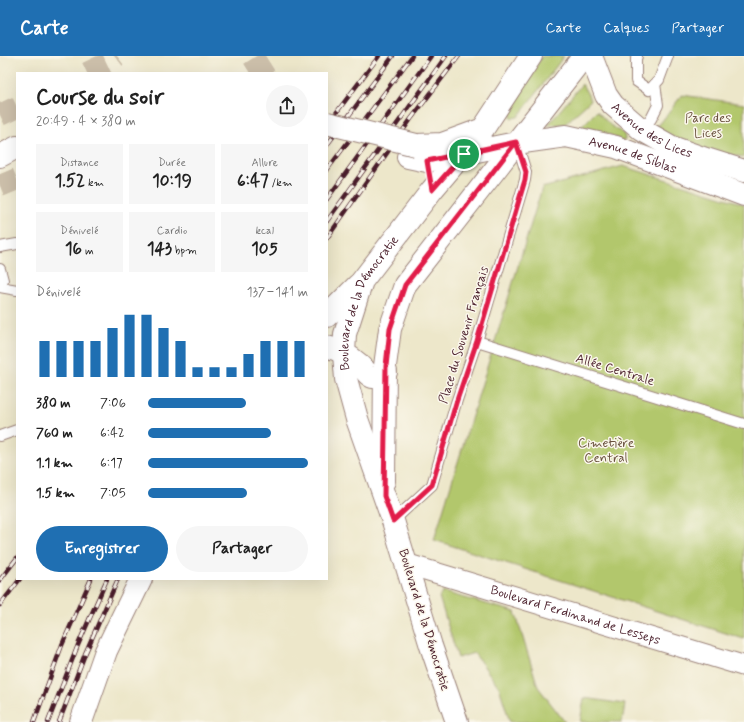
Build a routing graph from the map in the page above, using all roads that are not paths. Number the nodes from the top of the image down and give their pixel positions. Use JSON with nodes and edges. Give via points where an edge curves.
{"nodes":[{"id":1,"x":531,"y":56,"type":"edge"},
{"id":2,"x":584,"y":56,"type":"edge"},
{"id":3,"x":591,"y":56,"type":"edge"},
{"id":4,"x":637,"y":56,"type":"edge"},
{"id":5,"x":668,"y":56,"type":"edge"},
{"id":6,"x":655,"y":84,"type":"junction"},
{"id":7,"x":328,"y":123,"type":"edge"},
{"id":8,"x":646,"y":124,"type":"junction"},
{"id":9,"x":483,"y":129,"type":"junction"},
{"id":10,"x":16,"y":134,"type":"edge"},
{"id":11,"x":328,"y":136,"type":"edge"},
{"id":12,"x":0,"y":142,"type":"edge"},
{"id":13,"x":516,"y":142,"type":"junction"},
{"id":14,"x":16,"y":148,"type":"edge"},
{"id":15,"x":464,"y":154,"type":"junction"},
{"id":16,"x":417,"y":155,"type":"junction"},
{"id":17,"x":0,"y":156,"type":"edge"},
{"id":18,"x":744,"y":171,"type":"edge"},
{"id":19,"x":432,"y":190,"type":"junction"},
{"id":20,"x":744,"y":195,"type":"edge"},
{"id":21,"x":16,"y":244,"type":"edge"},
{"id":22,"x":0,"y":247,"type":"edge"},
{"id":23,"x":0,"y":270,"type":"edge"},
{"id":24,"x":362,"y":281,"type":"junction"},
{"id":25,"x":0,"y":286,"type":"edge"},
{"id":26,"x":16,"y":290,"type":"edge"},
{"id":27,"x":328,"y":315,"type":"edge"},
{"id":28,"x":477,"y":341,"type":"junction"},
{"id":29,"x":335,"y":350,"type":"edge"},
{"id":30,"x":386,"y":372,"type":"junction"},
{"id":31,"x":744,"y":424,"type":"edge"},
{"id":32,"x":16,"y":430,"type":"edge"},
{"id":33,"x":0,"y":436,"type":"edge"},
{"id":34,"x":384,"y":496,"type":"junction"},
{"id":35,"x":393,"y":521,"type":"junction"},
{"id":36,"x":407,"y":564,"type":"junction"},
{"id":37,"x":141,"y":580,"type":"edge"},
{"id":38,"x":744,"y":666,"type":"edge"},
{"id":39,"x":81,"y":722,"type":"edge"},
{"id":40,"x":456,"y":722,"type":"edge"}],
"edges":[{"from":1,"to":9,"type":"main road","name":"Boulevard de la Démocratie"},
{"from":2,"to":13,"type":"main road","name":"Boulevard de la Démocratie"},
{"from":3,"to":8,"type":"main road","name":"Avenue des Lices","via":[[606,95],[613,105]]},
{"from":4,"to":6,"type":"lane","via":[[636,81],[648,90]]},
{"from":5,"to":6,"type":"lane"},
{"from":6,"to":8,"type":"lane","via":[[658,105]]},
{"from":7,"to":16,"type":"main road","bridge":true},
{"from":8,"to":18,"type":"main road","name":"Avenue des Lices","via":[[672,147]]},
{"from":9,"to":15,"type":"main road","name":"Boulevard de la Démocratie"},
{"from":9,"to":16,"type":"main road"},
{"from":10,"to":12,"type":"main road"},
{"from":11,"to":16,"type":"main road"},
{"from":13,"to":15,"type":"main road","name":"Avenue de Siblas"},
{"from":13,"to":20,"type":"main road","name":"Avenue de Siblas","via":[[566,136],[616,147]]},
{"from":13,"to":28,"type":"lane","name":"Place du Souvenir Français","via":[[526,172],[525,180]]},
{"from":13,"to":30,"type":"main road","name":"Boulevard de la Démocratie","via":[[405,285],[390,329]]},
{"from":14,"to":17,"type":"main road"},
{"from":15,"to":16,"type":"main road","name":"Avenue de Siblas"},
{"from":15,"to":19,"type":"main road","name":"Boulevard de la Démocratie"},
{"from":16,"to":19,"type":"main road"},
{"from":19,"to":24,"type":"main road","name":"Boulevard de la Démocratie"},
{"from":21,"to":22,"type":"lane"},
{"from":23,"to":25,"type":"lane","via":[[3,280]]},
{"from":24,"to":27,"type":"main road"},
{"from":24,"to":29,"type":"main road","name":"Boulevard de la Démocratie","via":[[345,334]]},
{"from":25,"to":26,"type":"lane"},
{"from":28,"to":31,"type":"lane","name":"Allée Centrale"},
{"from":28,"to":35,"type":"lane","name":"Place du Souvenir Français","via":[[432,485]]},
{"from":29,"to":30,"type":"main road","via":[[360,365],[372,377]]},
{"from":29,"to":34,"type":"main road","name":"Boulevard de la Démocratie","via":[[346,379],[356,419]]},
{"from":30,"to":34,"type":"main road","name":"Boulevard de la Démocratie"},
{"from":32,"to":33,"type":"lane"},
{"from":34,"to":35,"type":"main road","name":"Boulevard de la Démocratie"},
{"from":35,"to":36,"type":"main road","name":"Boulevard de la Démocratie"},
{"from":36,"to":38,"type":"street","name":"Boulevard Ferdinand de Lesseps"},
{"from":36,"to":40,"type":"main road","name":"Boulevard de la Démocratie"},
{"from":37,"to":39,"type":"main road","via":[[106,651]]}]}
